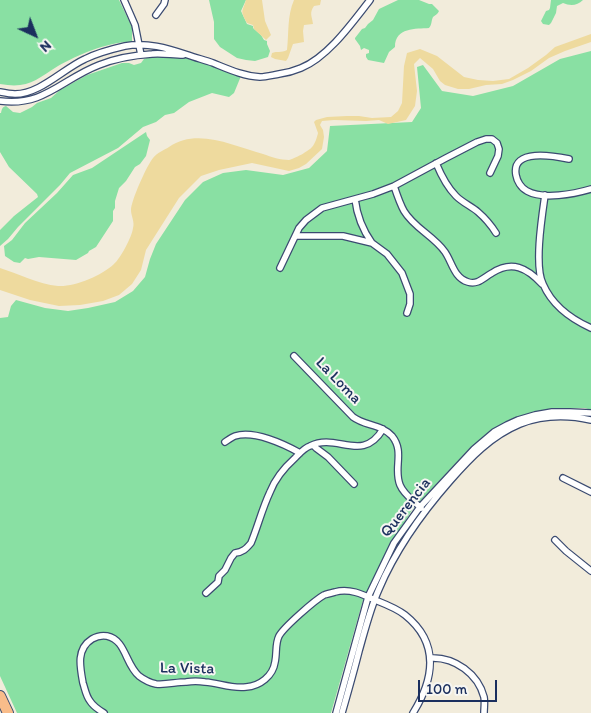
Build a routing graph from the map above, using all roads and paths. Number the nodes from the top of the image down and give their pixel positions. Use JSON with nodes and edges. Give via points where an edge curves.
{"nodes":[{"id":1,"x":124,"y":0,"type":"edge"},
{"id":2,"x":165,"y":0,"type":"edge"},
{"id":3,"x":370,"y":0,"type":"edge"},
{"id":4,"x":156,"y":15,"type":"dead end"},
{"id":5,"x":139,"y":45,"type":"junction"},
{"id":6,"x":140,"y":55,"type":"junction"},
{"id":7,"x":188,"y":55,"type":"junction"},
{"id":8,"x":0,"y":92,"type":"edge"},
{"id":9,"x":0,"y":101,"type":"edge"},
{"id":10,"x":569,"y":159,"type":"dead end"},
{"id":11,"x":436,"y":163,"type":"junction"},
{"id":12,"x":490,"y":173,"type":"dead end"},
{"id":13,"x":394,"y":186,"type":"junction"},
{"id":14,"x":591,"y":189,"type":"edge"},
{"id":15,"x":545,"y":195,"type":"junction"},
{"id":16,"x":355,"y":199,"type":"junction"},
{"id":17,"x":496,"y":232,"type":"dead end"},
{"id":18,"x":296,"y":236,"type":"junction"},
{"id":19,"x":372,"y":243,"type":"junction"},
{"id":20,"x":280,"y":268,"type":"dead end"},
{"id":21,"x":542,"y":284,"type":"junction"},
{"id":22,"x":407,"y":313,"type":"dead end"},
{"id":23,"x":591,"y":328,"type":"edge"},
{"id":24,"x":294,"y":356,"type":"dead end"},
{"id":25,"x":591,"y":413,"type":"edge"},
{"id":26,"x":591,"y":420,"type":"edge"},
{"id":27,"x":383,"y":429,"type":"junction"},
{"id":28,"x":225,"y":442,"type":"dead end"},
{"id":29,"x":313,"y":445,"type":"junction"},
{"id":30,"x":300,"y":453,"type":"junction"},
{"id":31,"x":563,"y":478,"type":"dead end"},
{"id":32,"x":354,"y":484,"type":"dead end"},
{"id":33,"x":591,"y":492,"type":"edge"},
{"id":34,"x":422,"y":509,"type":"junction"},
{"id":35,"x":555,"y":540,"type":"dead end"},
{"id":36,"x":386,"y":557,"type":"junction"},
{"id":37,"x":591,"y":571,"type":"edge"},
{"id":38,"x":206,"y":593,"type":"dead end"},
{"id":39,"x":368,"y":597,"type":"junction"},
{"id":40,"x":374,"y":600,"type":"junction"},
{"id":41,"x":431,"y":658,"type":"junction"},
{"id":42,"x":0,"y":696,"type":"edge"},
{"id":43,"x":342,"y":700,"type":"junction"},
{"id":44,"x":8,"y":713,"type":"edge"},
{"id":45,"x":104,"y":713,"type":"edge"},
{"id":46,"x":336,"y":713,"type":"edge"},
{"id":47,"x":342,"y":713,"type":"edge"},
{"id":48,"x":413,"y":713,"type":"edge"},
{"id":49,"x":484,"y":713,"type":"edge"}],
"edges":[{"from":1,"to":5,"type":"street","via":[[135,25]]},
{"from":2,"to":4,"type":"street"},
{"from":3,"to":7,"type":"street","via":[[331,47],[313,62],[288,72],[260,77],[231,71]]},
{"from":5,"to":6,"type":"street"},
{"from":5,"to":7,"type":"street","via":[[158,46]]},
{"from":5,"to":8,"type":"street","via":[[86,58],[29,91],[16,94]]},
{"from":6,"to":7,"type":"street"},
{"from":6,"to":9,"type":"street","via":[[98,65],[32,100]]},
{"from":10,"to":15,"type":"street","via":[[535,155],[518,163],[516,175],[521,185],[527,191]]},
{"from":11,"to":12,"type":"street","via":[[477,142],[492,139],[499,149]]},
{"from":11,"to":13,"type":"street"},
{"from":11,"to":17,"type":"street","via":[[455,196],[480,213]]},
{"from":13,"to":16,"type":"street"},
{"from":13,"to":21,"type":"street","via":[[404,212],[437,242],[461,279],[479,282],[501,268],[516,267],[529,271]]},
{"from":14,"to":15,"type":"street"},
{"from":15,"to":21,"type":"street","via":[[539,262]]},
{"from":16,"to":18,"type":"street","via":[[322,208],[306,220]]},
{"from":16,"to":19,"type":"street","via":[[361,225]]},
{"from":18,"to":19,"type":"street","via":[[343,236]]},
{"from":18,"to":20,"type":"street"},
{"from":19,"to":22,"type":"street","via":[[387,254],[402,273],[410,294]]},
{"from":21,"to":23,"type":"street","via":[[554,303]]},
{"from":24,"to":27,"type":"street","name":"La Loma","via":[[354,417]]},
{"from":25,"to":34,"type":"street","name":"Querencia","via":[[552,412],[506,425],[474,448]]},
{"from":26,"to":34,"type":"street","name":"Querencia","via":[[552,417],[520,424],[506,431],[478,451]]},
{"from":27,"to":29,"type":"street","via":[[367,445]]},
{"from":27,"to":34,"type":"street","via":[[397,444],[400,484]]},
{"from":28,"to":30,"type":"street","via":[[234,436],[255,435]]},
{"from":29,"to":30,"type":"street"},
{"from":29,"to":32,"type":"street"},
{"from":30,"to":38,"type":"street","via":[[270,490],[251,543],[235,553],[218,582]]},
{"from":31,"to":33,"type":"street"},
{"from":34,"to":36,"type":"street","name":"Querencia"},
{"from":34,"to":40,"type":"street","name":"Querencia","via":[[388,568]]},
{"from":35,"to":37,"type":"street"},
{"from":36,"to":39,"type":"street","name":"Querencia"},
{"from":36,"to":40,"type":"street","via":[[374,590]]},
{"from":39,"to":40,"type":"street"},
{"from":39,"to":43,"type":"street","name":"Querencia","via":[[349,661]]},
{"from":39,"to":45,"type":"street","name":"La Vista","via":[[353,591],[337,591],[309,606],[279,636],[275,663],[267,678],[246,688],[204,682],[154,684],[139,676],[122,645],[115,639],[98,636],[82,649],[80,660],[89,701]]},
{"from":40,"to":41,"type":"street","via":[[396,608],[413,622],[421,632]]},
{"from":40,"to":43,"type":"street","name":"Querencia"},
{"from":41,"to":48,"type":"street","via":[[426,688]]},
{"from":41,"to":49,"type":"street","via":[[450,660],[475,678],[481,688]]},
{"from":42,"to":44,"type":"highway"},
{"from":43,"to":46,"type":"street","name":"Querencia"},
{"from":43,"to":47,"type":"street","name":"Querencia"}]}
